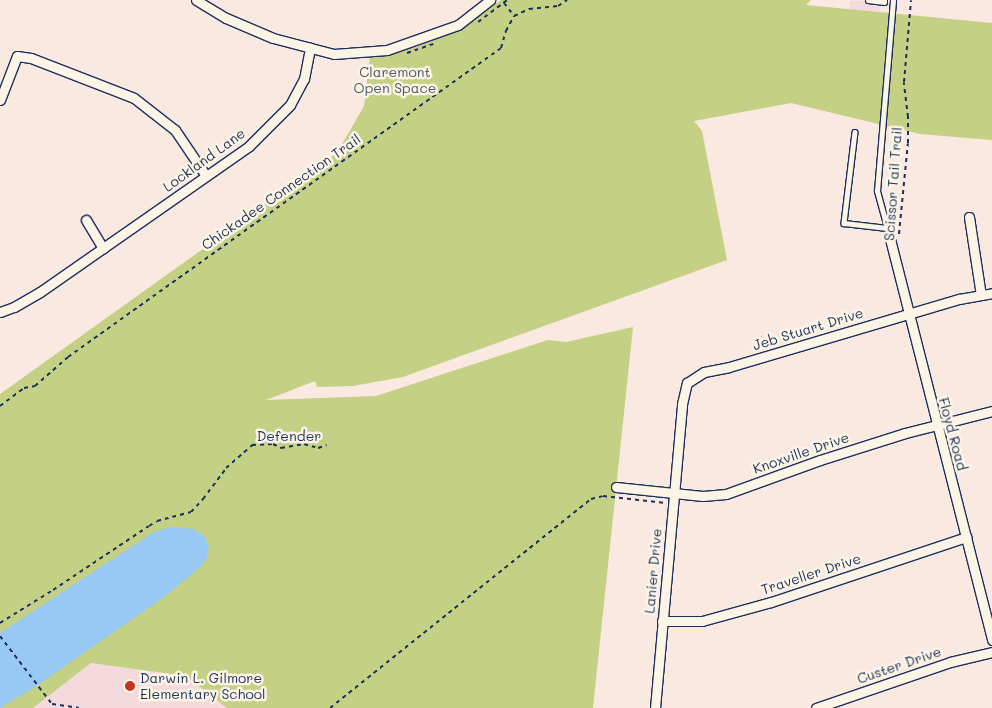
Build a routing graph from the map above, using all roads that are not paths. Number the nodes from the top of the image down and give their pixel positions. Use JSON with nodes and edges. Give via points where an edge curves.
{"nodes":[{"id":1,"x":196,"y":0,"type":"edge"},
{"id":2,"x":490,"y":0,"type":"edge"},
{"id":3,"x":868,"y":0,"type":"edge"},
{"id":4,"x":884,"y":0,"type":"edge"},
{"id":5,"x":892,"y":0,"type":"edge"},
{"id":6,"x":310,"y":48,"type":"junction"},
{"id":7,"x":0,"y":100,"type":"edge"},
{"id":8,"x":854,"y":132,"type":"dead end"},
{"id":9,"x":206,"y":176,"type":"junction"},
{"id":10,"x":969,"y":217,"type":"dead end"},
{"id":11,"x":86,"y":220,"type":"dead end"},
{"id":12,"x":888,"y":232,"type":"junction"},
{"id":13,"x":103,"y":248,"type":"junction"},
{"id":14,"x":992,"y":293,"type":"edge"},
{"id":15,"x":981,"y":295,"type":"junction"},
{"id":16,"x":0,"y":312,"type":"edge"},
{"id":17,"x":907,"y":314,"type":"junction"},
{"id":18,"x":992,"y":410,"type":"edge"},
{"id":19,"x":937,"y":425,"type":"junction"},
{"id":20,"x":679,"y":437,"type":"joint"},
{"id":21,"x":616,"y":487,"type":"dead end"},
{"id":22,"x":674,"y":493,"type":"junction"},
{"id":23,"x":966,"y":537,"type":"junction"},
{"id":24,"x":662,"y":621,"type":"junction"},
{"id":25,"x":992,"y":640,"type":"edge"},
{"id":26,"x":992,"y":652,"type":"edge"},
{"id":27,"x":654,"y":708,"type":"edge"},
{"id":28,"x":816,"y":708,"type":"edge"}],
"edges":[{"from":1,"to":6,"type":"street","via":[[226,18],[273,38]]},
{"from":2,"to":6,"type":"street","via":[[458,25],[387,50],[334,54]]},
{"from":3,"to":4,"type":"lane"},
{"from":5,"to":12,"type":"lane","via":[[877,191]]},
{"from":6,"to":9,"type":"street","name":"Lockland Lane","via":[[304,79],[290,105],[250,146]]},
{"from":7,"to":9,"type":"street","via":[[17,56],[30,58],[134,98],[175,130]]},
{"from":8,"to":12,"type":"lane","via":[[844,223]]},
{"from":9,"to":13,"type":"street","name":"Lockland Lane"},
{"from":10,"to":15,"type":"street"},
{"from":11,"to":13,"type":"street"},
{"from":12,"to":17,"type":"street","name":"Floyd Road"},
{"from":13,"to":16,"type":"street","name":"Lockland Lane","via":[[40,292],[14,308]]},
{"from":14,"to":15,"type":"street","name":"Jeb Stuart Drive"},
{"from":15,"to":17,"type":"street","name":"Jeb Stuart Drive"},
{"from":17,"to":19,"type":"street","name":"Floyd Road"},
{"from":17,"to":20,"type":"street","name":"Jeb Stuart Drive","via":[[704,372],[687,383]]},
{"from":18,"to":19,"type":"street","name":"Knoxville Drive"},
{"from":19,"to":22,"type":"street","name":"Knoxville Drive","via":[[820,460],[726,494]]},
{"from":19,"to":23,"type":"street","name":"Floyd Road"},
{"from":20,"to":22,"type":"street","name":"Lanier Drive"},
{"from":21,"to":22,"type":"street","name":"Knoxville Drive"},
{"from":22,"to":24,"type":"street","name":"Lanier Drive"},
{"from":23,"to":24,"type":"street","name":"Traveller Drive","via":[[771,602],[702,621]]},
{"from":23,"to":25,"type":"street","name":"Floyd Road"},
{"from":24,"to":27,"type":"street","name":"Lanier Drive"},
{"from":26,"to":28,"type":"street","name":"Custer Drive","via":[[950,662]]}]}
